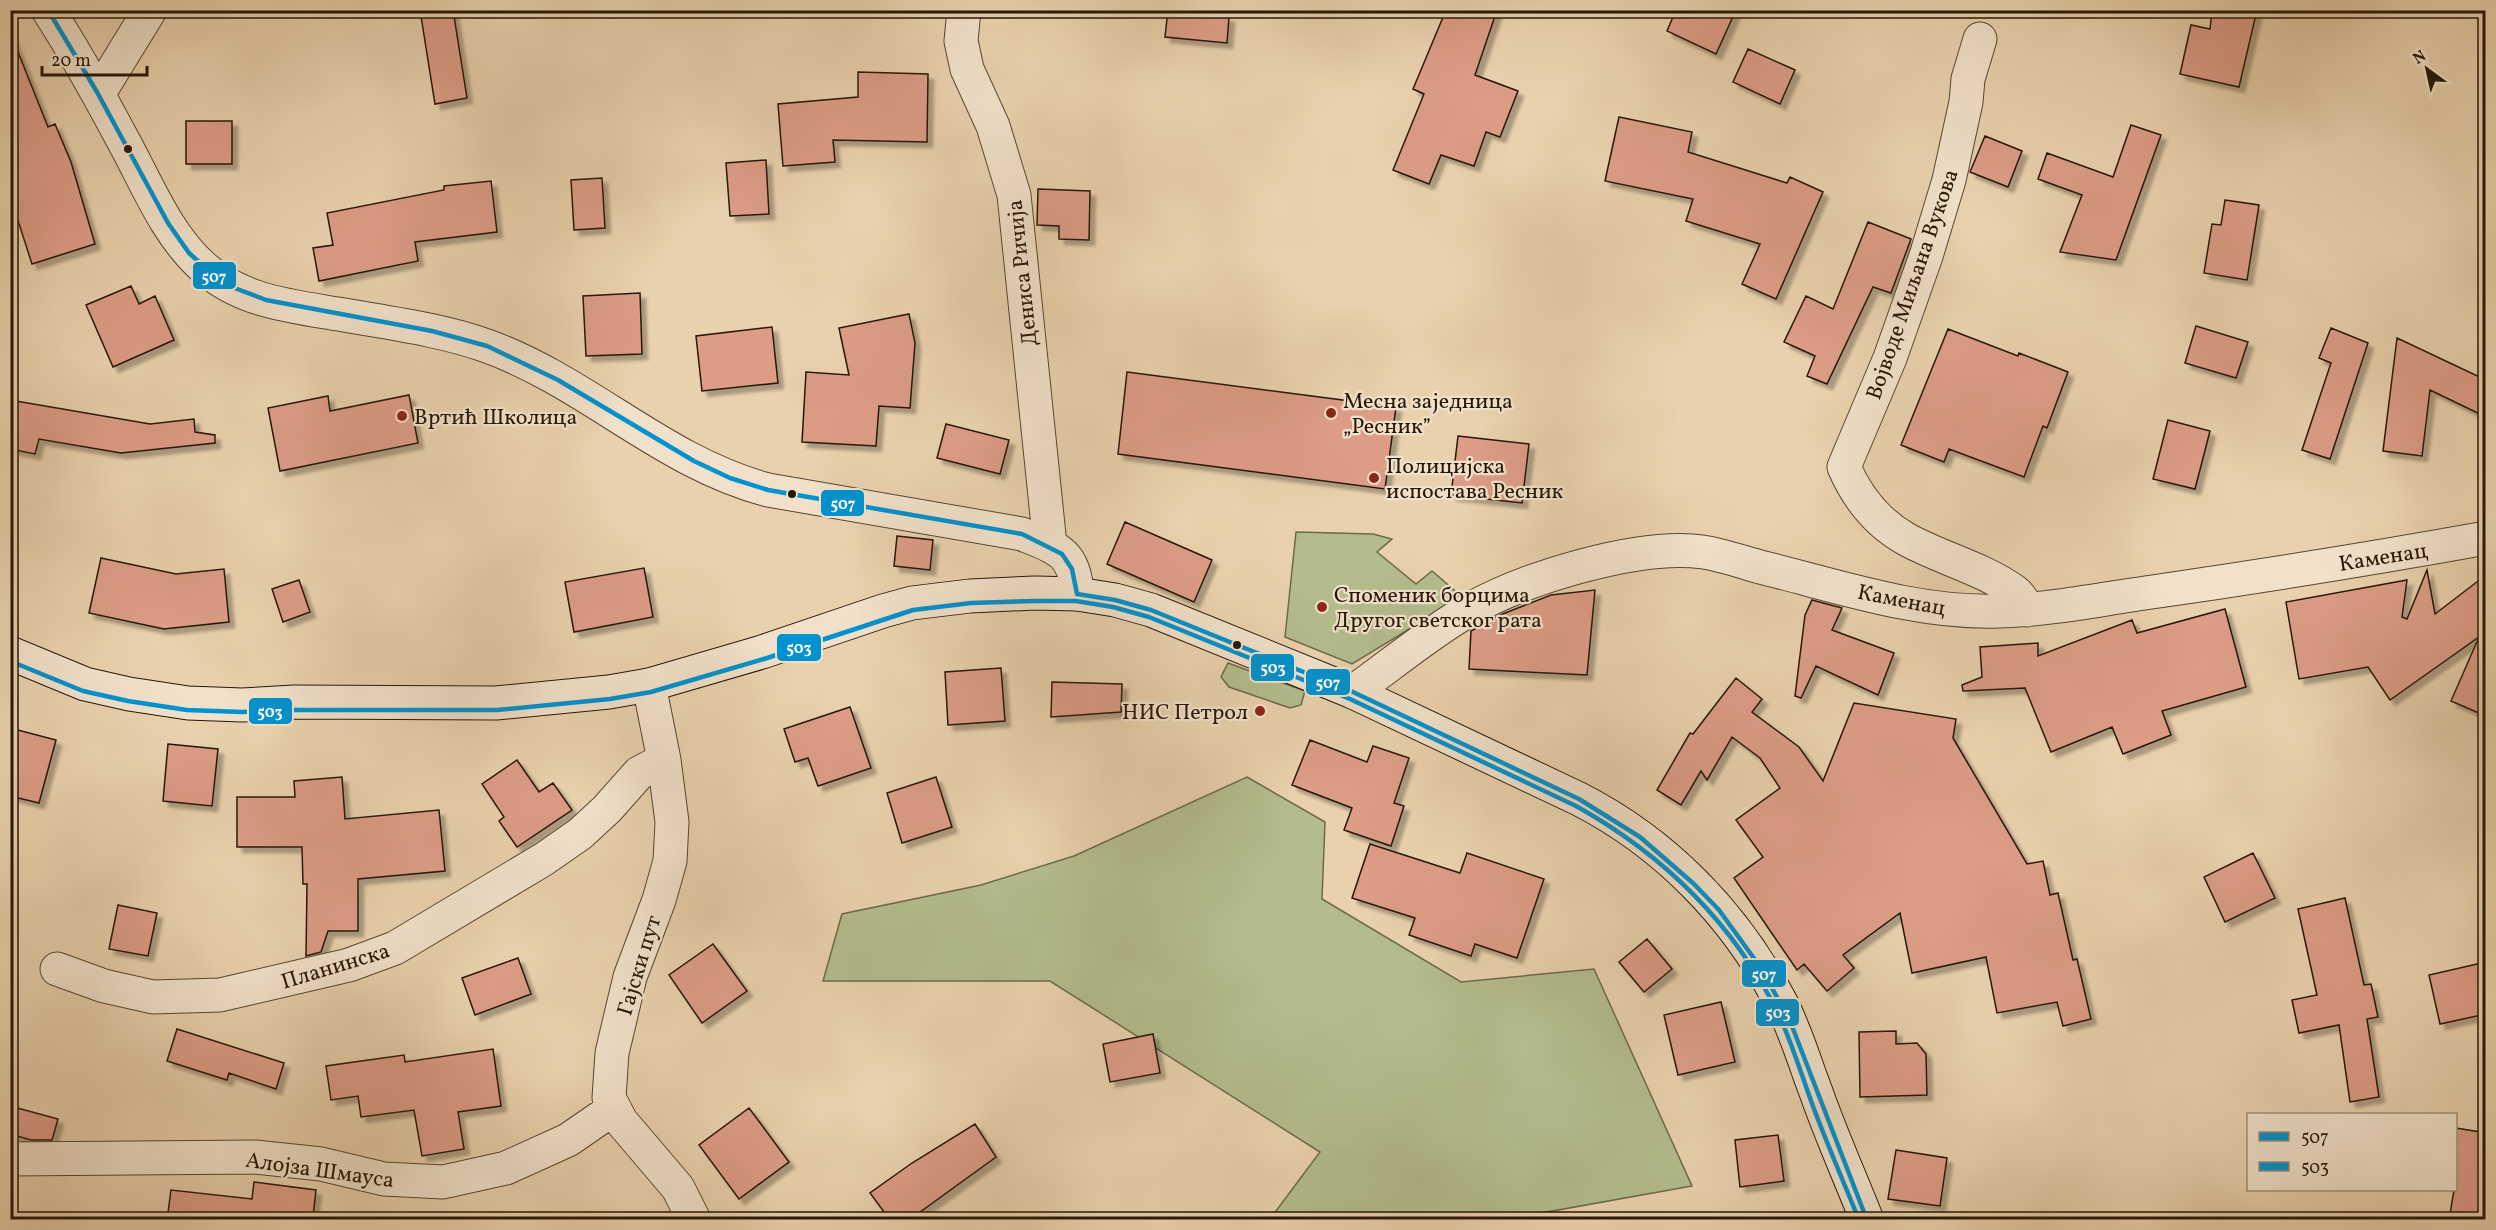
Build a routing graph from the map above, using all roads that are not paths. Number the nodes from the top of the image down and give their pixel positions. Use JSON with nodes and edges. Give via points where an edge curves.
{"nodes":[{"id":1,"x":48,"y":10,"type":"edge"},
{"id":2,"x":150,"y":10,"type":"edge"},
{"id":3,"x":964,"y":10,"type":"edge"},
{"id":4,"x":1980,"y":39,"type":"dead end"},
{"id":5,"x":99,"y":93,"type":"junction"},
{"id":6,"x":2486,"y":538,"type":"edge"},
{"id":7,"x":1050,"y":545,"type":"junction"},
{"id":8,"x":1077,"y":594,"type":"junction"},
{"id":9,"x":2027,"y":610,"type":"junction"},
{"id":10,"x":10,"y":653,"type":"edge"},
{"id":11,"x":649,"y":685,"type":"junction"},
{"id":12,"x":1353,"y":692,"type":"junction"},
{"id":13,"x":664,"y":760,"type":"junction"},
{"id":14,"x":57,"y":969,"type":"dead end"},
{"id":15,"x":613,"y":1109,"type":"junction"},
{"id":16,"x":10,"y":1159,"type":"edge"},
{"id":17,"x":694,"y":1220,"type":"edge"},
{"id":18,"x":1867,"y":1220,"type":"edge"}],
"edges":[{"from":1,"to":5,"type":"street"},
{"from":2,"to":5,"type":"street"},
{"from":3,"to":7,"type":"street","name":"Дениса Ричија","via":[[961,41],[967,69],[993,126],[1014,195]]},
{"from":4,"to":9,"type":"street","name":"Војводе Миљана Вукова","via":[[1968,79],[1949,180],[1926,256],[1890,358],[1844,467],[1854,490],[1872,512],[1903,538],[2016,592]]},
{"from":5,"to":7,"type":"street","via":[[180,244],[229,287],[281,306],[422,328],[487,346],[558,379],[686,458],[739,483],[1022,534]]},
{"from":6,"to":9,"type":"street","name":"Каменац"},
{"from":7,"to":8,"type":"street","via":[[1067,558],[1076,574]]},
{"from":8,"to":11,"type":"street","via":[[1035,592],[912,603]]},
{"from":8,"to":12,"type":"street","via":[[1151,610]]},
{"from":9,"to":12,"type":"street","name":"Каменац","via":[[1944,610],[1702,552],[1634,555],[1568,570],[1493,598],[1468,611]]},
{"from":10,"to":11,"type":"street","via":[[86,684],[188,703],[496,703]]},
{"from":11,"to":13,"type":"street","name":"Гајски пут"},
{"from":12,"to":18,"type":"street","via":[[1611,815],[1707,894],[1733,925],[1780,1000]]},
{"from":13,"to":14,"type":"street","name":"Планинска","via":[[639,773],[580,834],[526,871],[395,948],[349,965],[220,995],[153,997],[104,986]]},
{"from":13,"to":15,"type":"street","name":"Гајски пут","via":[[672,822],[670,861],[630,977],[612,1053],[609,1098]]},
{"from":15,"to":16,"type":"street","name":"Алојза Шмауса","via":[[568,1140],[506,1168],[443,1182],[384,1179],[321,1164],[255,1157]]},
{"from":15,"to":17,"type":"street","via":[[678,1188]]}]}
